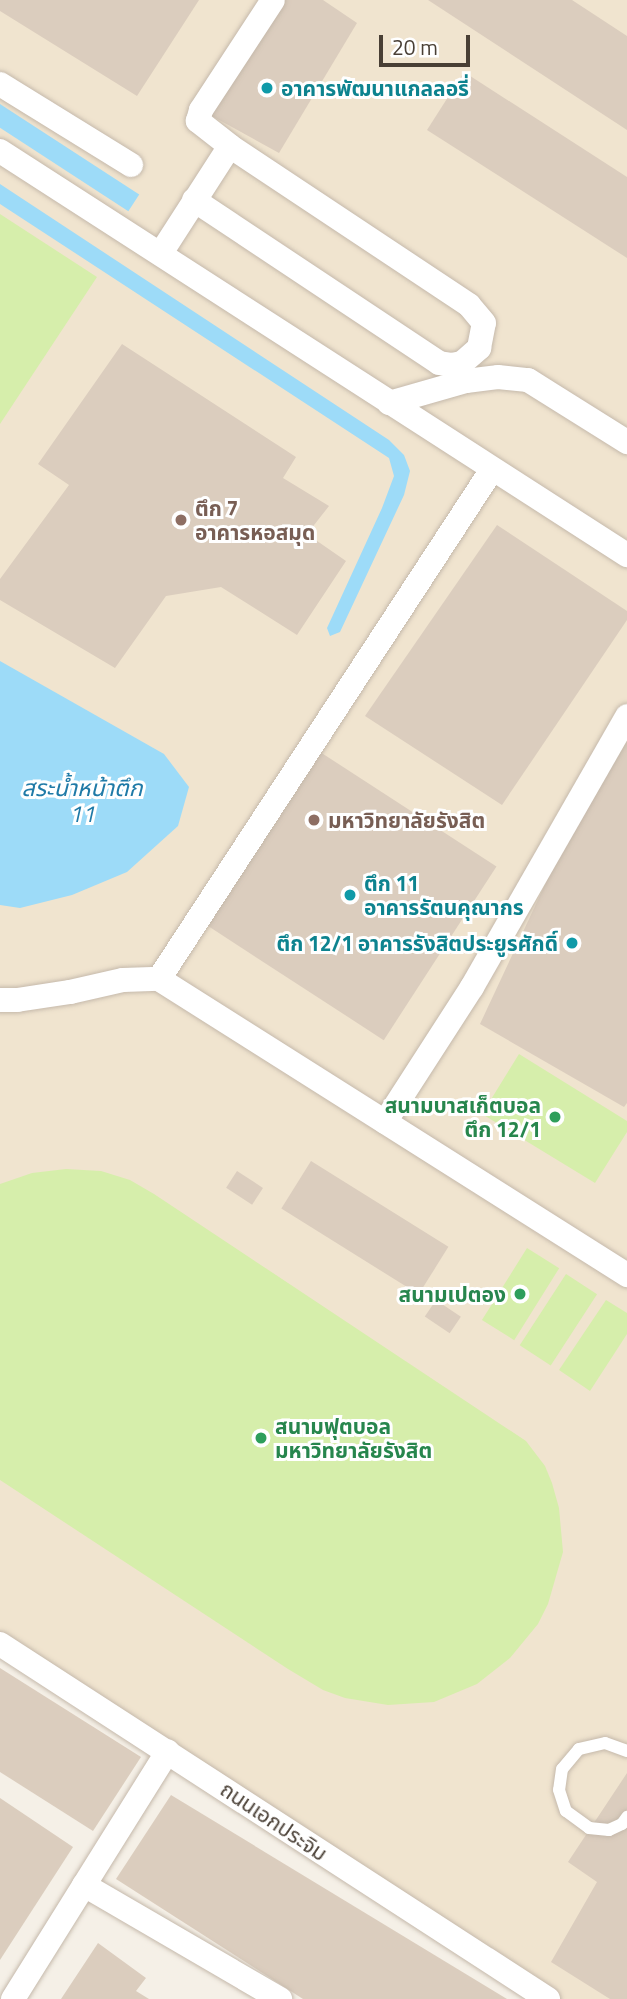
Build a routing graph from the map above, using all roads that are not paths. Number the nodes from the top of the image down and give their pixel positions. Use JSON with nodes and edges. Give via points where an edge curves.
{"nodes":[{"id":1,"x":273,"y":0,"type":"edge"},
{"id":2,"x":0,"y":84,"type":"edge"},
{"id":3,"x":230,"y":146,"type":"junction"},
{"id":4,"x":0,"y":151,"type":"edge"},
{"id":5,"x":131,"y":165,"type":"dead end"},
{"id":6,"x":194,"y":200,"type":"junction"},
{"id":7,"x":161,"y":253,"type":"junction"},
{"id":8,"x":389,"y":403,"type":"junction"},
{"id":9,"x":627,"y":442,"type":"edge"},
{"id":10,"x":491,"y":471,"type":"junction"},
{"id":11,"x":627,"y":555,"type":"edge"},
{"id":12,"x":627,"y":716,"type":"edge"},
{"id":13,"x":159,"y":979,"type":"junction"},
{"id":14,"x":0,"y":1000,"type":"edge"},
{"id":15,"x":385,"y":1122,"type":"junction"},
{"id":16,"x":627,"y":1275,"type":"edge"},
{"id":17,"x":0,"y":1644,"type":"edge"},
{"id":18,"x":169,"y":1751,"type":"junction"},
{"id":19,"x":627,"y":1751,"type":"edge"},
{"id":20,"x":627,"y":1817,"type":"edge"},
{"id":21,"x":84,"y":1885,"type":"junction"},
{"id":22,"x":13,"y":1999,"type":"edge"},
{"id":23,"x":280,"y":1999,"type":"edge"},
{"id":24,"x":548,"y":1999,"type":"edge"}],
"edges":[{"from":1,"to":3,"type":"street","via":[[201,110],[198,121]]},
{"from":2,"to":5,"type":"street"},
{"from":3,"to":6,"type":"street"},
{"from":3,"to":6,"type":"street","via":[[469,305],[484,323],[479,348],[462,363],[439,362]]},
{"from":4,"to":7,"type":"street"},
{"from":6,"to":7,"type":"street"},
{"from":7,"to":8,"type":"street"},
{"from":8,"to":9,"type":"street","via":[[466,382],[498,377],[528,380]]},
{"from":8,"to":10,"type":"street"},
{"from":10,"to":11,"type":"street"},
{"from":10,"to":13,"type":"street"},
{"from":12,"to":15,"type":"street","via":[[472,987]]},
{"from":13,"to":14,"type":"street","via":[[123,980]]},
{"from":13,"to":15,"type":"street"},
{"from":15,"to":16,"type":"street"},
{"from":17,"to":18,"type":"street","name":"ถนนเอกประจิม"},
{"from":18,"to":21,"type":"street"},
{"from":18,"to":24,"type":"street","name":"ถนนเอกประจิม"},
{"from":19,"to":20,"type":"lane","via":[[605,1743],[579,1749],[562,1769],[559,1790],[566,1811],[589,1828],[609,1830]]},
{"from":21,"to":22,"type":"street"},
{"from":21,"to":23,"type":"street"}]}
